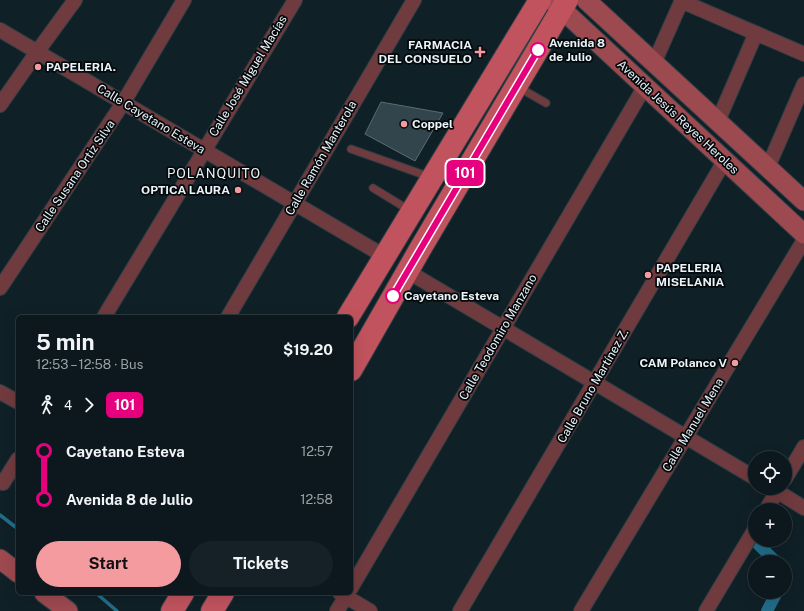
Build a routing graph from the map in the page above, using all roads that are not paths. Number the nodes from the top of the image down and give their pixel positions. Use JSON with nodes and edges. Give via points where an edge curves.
{"nodes":[{"id":1,"x":75,"y":0,"type":"edge"},
{"id":2,"x":184,"y":0,"type":"edge"},
{"id":3,"x":295,"y":0,"type":"edge"},
{"id":4,"x":414,"y":0,"type":"edge"},
{"id":5,"x":540,"y":0,"type":"edge"},
{"id":6,"x":586,"y":0,"type":"edge"},
{"id":7,"x":682,"y":1,"type":"edge"},
{"id":8,"x":560,"y":3,"type":"edge"},
{"id":9,"x":0,"y":30,"type":"edge"},
{"id":10,"x":756,"y":33,"type":"junction"},
{"id":11,"x":37,"y":52,"type":"junction"},
{"id":12,"x":804,"y":54,"type":"edge"},
{"id":13,"x":654,"y":63,"type":"junction"},
{"id":14,"x":804,"y":84,"type":"edge"},
{"id":15,"x":516,"y":86,"type":"junction"},
{"id":16,"x":645,"y":86,"type":"junction"},
{"id":17,"x":123,"y":103,"type":"junction"},
{"id":18,"x":546,"y":103,"type":"dead end"},
{"id":19,"x":0,"y":105,"type":"edge"},
{"id":20,"x":718,"y":121,"type":"junction"},
{"id":21,"x":351,"y":149,"type":"dead end"},
{"id":22,"x":204,"y":150,"type":"junction"},
{"id":23,"x":725,"y":160,"type":"junction"},
{"id":24,"x":768,"y":167,"type":"junction"},
{"id":25,"x":432,"y":177,"type":"junction"},
{"id":26,"x":373,"y":188,"type":"dead end"},
{"id":27,"x":804,"y":200,"type":"edge"},
{"id":28,"x":294,"y":204,"type":"junction"},
{"id":29,"x":411,"y":211,"type":"junction"},
{"id":30,"x":804,"y":234,"type":"edge"},
{"id":31,"x":804,"y":240,"type":"edge"},
{"id":32,"x":384,"y":256,"type":"junction"},
{"id":33,"x":407,"y":271,"type":"junction"},
{"id":34,"x":0,"y":288,"type":"edge"},
{"id":35,"x":105,"y":315,"type":"edge"},
{"id":36,"x":229,"y":315,"type":"edge"},
{"id":37,"x":349,"y":315,"type":"edge"},
{"id":38,"x":503,"y":328,"type":"junction"},
{"id":39,"x":353,"y":366,"type":"edge"},
{"id":40,"x":595,"y":382,"type":"junction"},
{"id":41,"x":0,"y":392,"type":"edge"},
{"id":42,"x":16,"y":401,"type":"edge"},
{"id":43,"x":686,"y":437,"type":"junction"},
{"id":44,"x":804,"y":447,"type":"edge"},
{"id":45,"x":16,"y":462,"type":"edge"},
{"id":46,"x":792,"y":467,"type":"edge"},
{"id":47,"x":748,"y":474,"type":"edge"},
{"id":48,"x":3,"y":483,"type":"dead end"},
{"id":49,"x":785,"y":495,"type":"edge"},
{"id":50,"x":804,"y":508,"type":"edge"},
{"id":51,"x":748,"y":541,"type":"edge"},
{"id":52,"x":0,"y":559,"type":"edge"},
{"id":53,"x":16,"y":571,"type":"edge"},
{"id":54,"x":353,"y":581,"type":"edge"},
{"id":55,"x":46,"y":595,"type":"edge"},
{"id":56,"x":182,"y":595,"type":"edge"},
{"id":57,"x":222,"y":595,"type":"edge"},
{"id":58,"x":345,"y":595,"type":"edge"},
{"id":59,"x":349,"y":595,"type":"edge"},
{"id":60,"x":61,"y":609,"type":"edge"},
{"id":61,"x":172,"y":611,"type":"edge"},
{"id":62,"x":212,"y":611,"type":"edge"},
{"id":63,"x":338,"y":611,"type":"edge"},
{"id":64,"x":370,"y":611,"type":"edge"},
{"id":65,"x":460,"y":611,"type":"edge"},
{"id":66,"x":582,"y":611,"type":"edge"},
{"id":67,"x":706,"y":611,"type":"edge"}],
"edges":[{"from":1,"to":11,"type":"street"},
{"from":2,"to":17,"type":"street","name":"Calle Susana Ortiz Silva"},
{"from":3,"to":22,"type":"street","name":"Calle José Miguel Macías"},
{"from":4,"to":28,"type":"street","name":"Calle Ramón Manterola"},
{"from":5,"to":25,"type":"main road"},
{"from":6,"to":13,"type":"street","name":"Avenida Jesús Reyes Heroles"},
{"from":7,"to":10,"type":"street"},
{"from":7,"to":13,"type":"street"},
{"from":8,"to":15,"type":"main road"},
{"from":8,"to":16,"type":"street","name":"Avenida Jesús Reyes Heroles"},
{"from":9,"to":11,"type":"street","name":"Calle Cayetano Esteva"},
{"from":10,"to":12,"type":"street"},
{"from":10,"to":20,"type":"street"},
{"from":11,"to":17,"type":"street","name":"Calle Cayetano Esteva"},
{"from":11,"to":19,"type":"street"},
{"from":13,"to":20,"type":"street","name":"Avenida Jesús Reyes Heroles"},
{"from":14,"to":24,"type":"street"},
{"from":15,"to":18,"type":"lane"},
{"from":15,"to":33,"type":"main road"},
{"from":16,"to":23,"type":"street","name":"Avenida Jesús Reyes Heroles"},
{"from":16,"to":38,"type":"street","name":"Calle Teodomiro Manzano"},
{"from":17,"to":22,"type":"street","name":"Calle Cayetano Esteva"},
{"from":17,"to":34,"type":"street","name":"Calle Susana Ortiz Silva"},
{"from":20,"to":24,"type":"street","name":"Avenida Jesús Reyes Heroles"},
{"from":21,"to":25,"type":"lane"},
{"from":22,"to":28,"type":"street","name":"Calle Cayetano Esteva"},
{"from":22,"to":35,"type":"street","name":"Calle José Miguel Macías"},
{"from":23,"to":30,"type":"street","name":"Avenida Jesús Reyes Heroles"},
{"from":23,"to":40,"type":"street","name":"Calle Bruno Martínez Z."},
{"from":24,"to":27,"type":"street","name":"Avenida Jesús Reyes Heroles"},
{"from":25,"to":29,"type":"main road"},
{"from":26,"to":29,"type":"lane"},
{"from":28,"to":32,"type":"street","name":"Calle Cayetano Esteva"},
{"from":28,"to":36,"type":"street","name":"Calle Ramón Manterola"},
{"from":29,"to":32,"type":"main road"},
{"from":31,"to":43,"type":"street","name":"Calle Manuel Mena"},
{"from":32,"to":37,"type":"main road"},
{"from":33,"to":38,"type":"street"},
{"from":33,"to":39,"type":"main road"},
{"from":38,"to":40,"type":"street"},
{"from":38,"to":54,"type":"street","name":"Calle Teodomiro Manzano"},
{"from":40,"to":43,"type":"street"},
{"from":40,"to":65,"type":"street","name":"Calle Bruno Martínez Z."},
{"from":41,"to":42,"type":"street"},
{"from":43,"to":47,"type":"street"},
{"from":43,"to":66,"type":"street","name":"Calle Manuel Mena"},
{"from":44,"to":46,"type":"street"},
{"from":45,"to":48,"type":"street"},
{"from":49,"to":50,"type":"street"},
{"from":51,"to":67,"type":"street"},
{"from":52,"to":53,"type":"street"},
{"from":55,"to":60,"type":"street"},
{"from":56,"to":61,"type":"main road"},
{"from":57,"to":62,"type":"main road"},
{"from":58,"to":63,"type":"street","name":"Calle Teodomiro Manzano"},
{"from":59,"to":64,"type":"street"}]}
